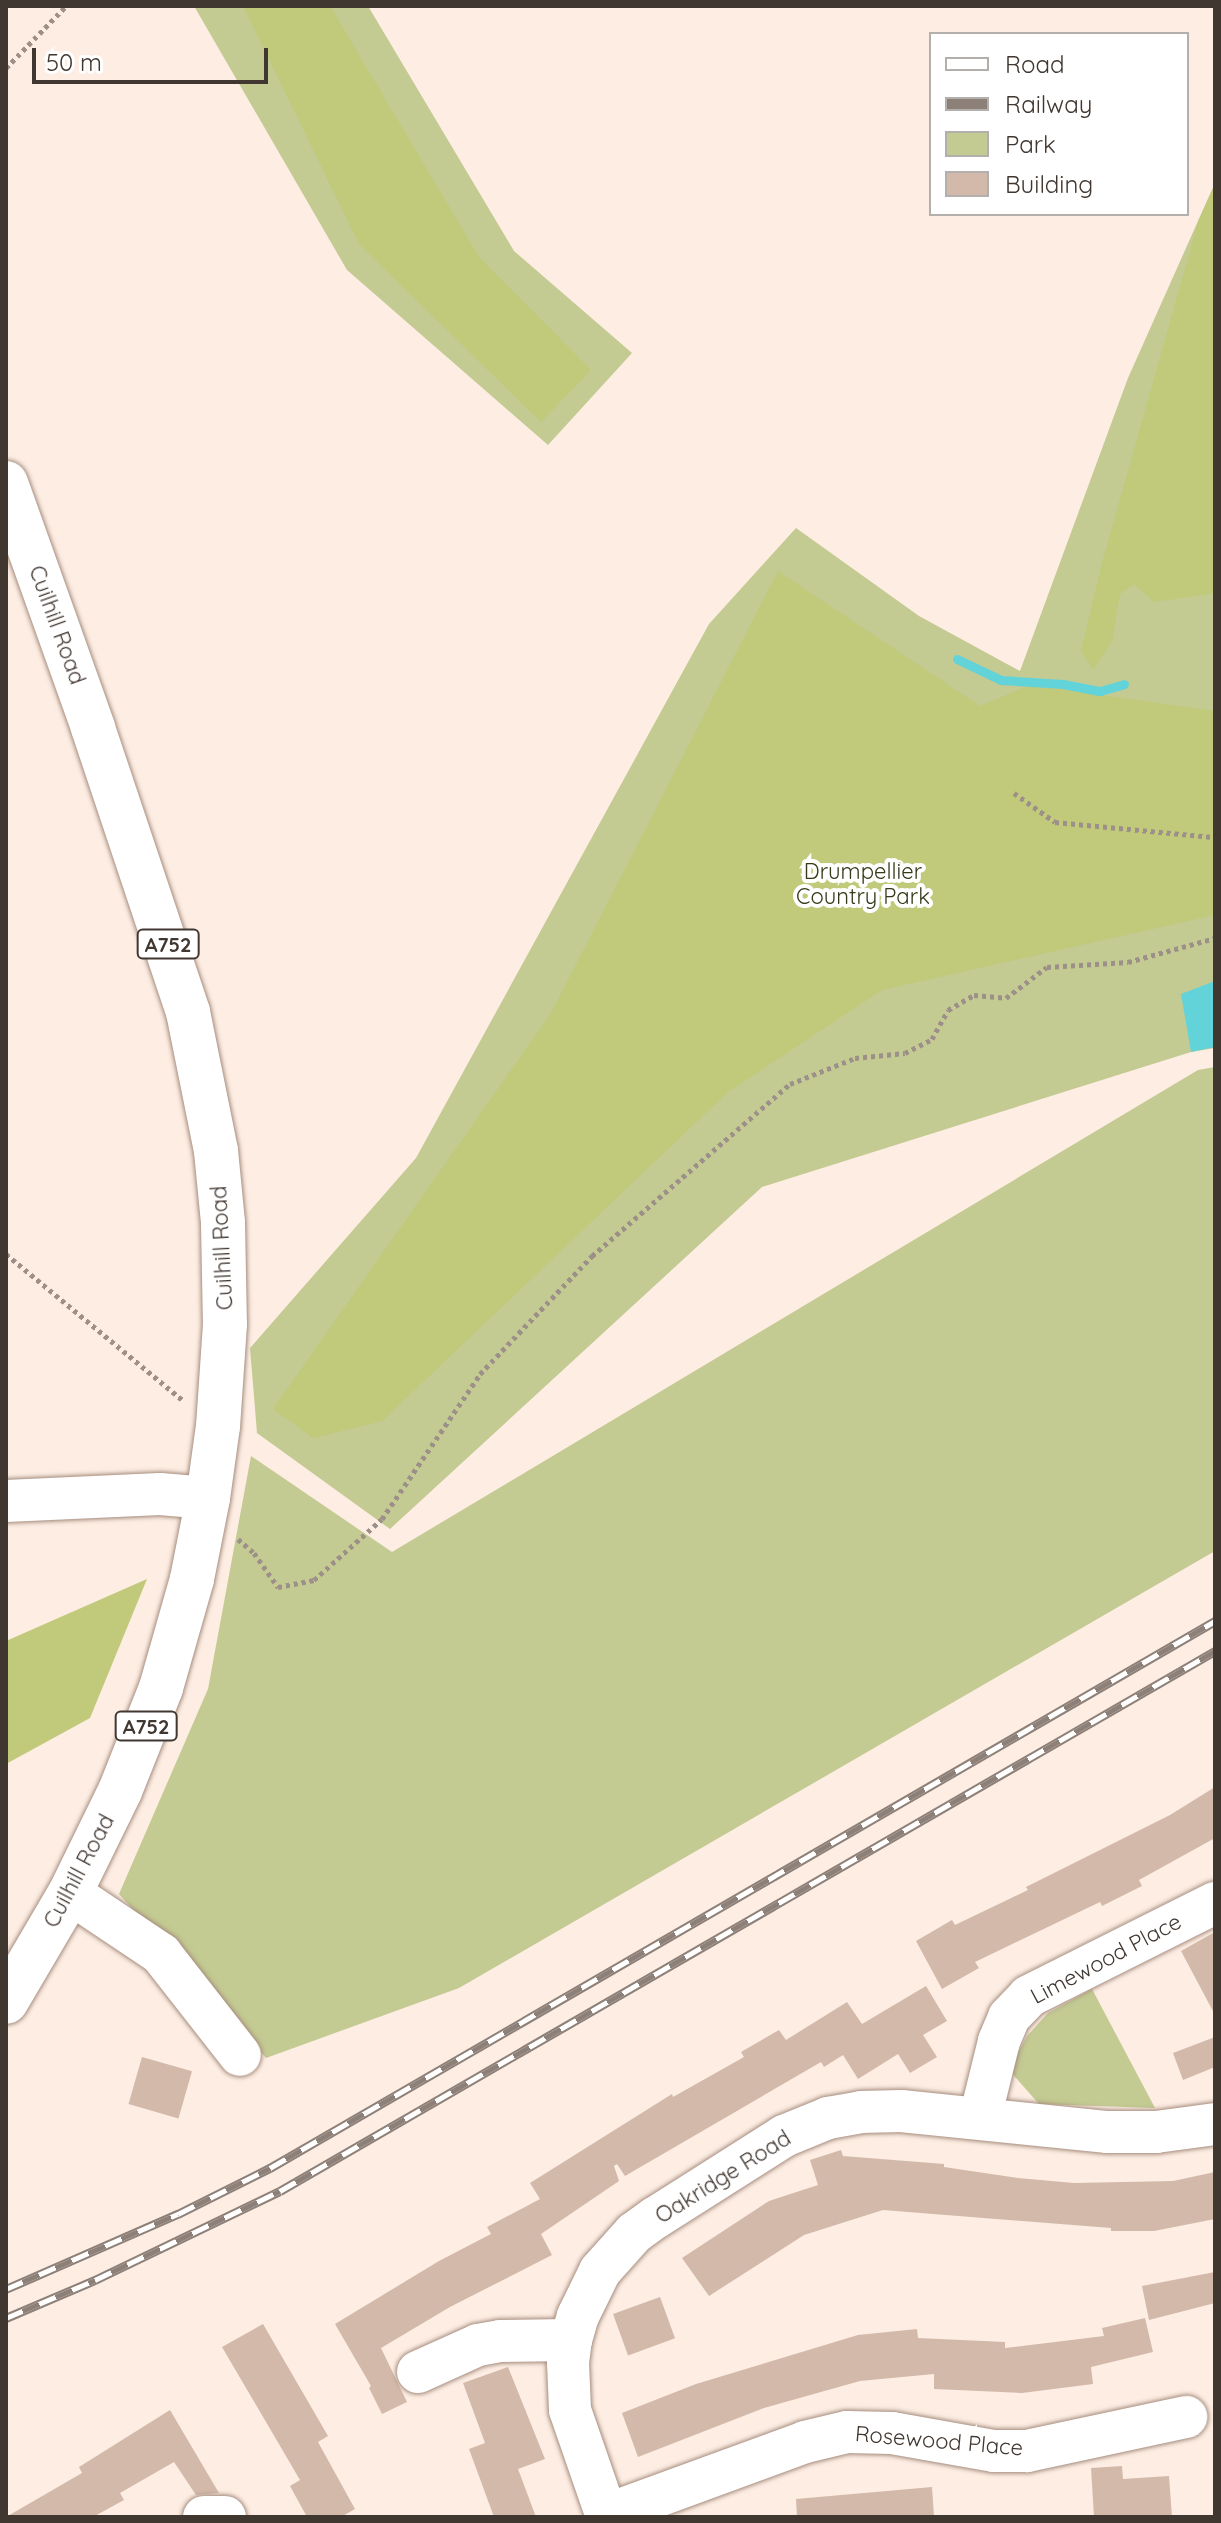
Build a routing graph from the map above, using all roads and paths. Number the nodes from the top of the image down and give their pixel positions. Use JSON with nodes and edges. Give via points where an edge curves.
{"nodes":[{"id":1,"x":66,"y":6,"type":"edge"},
{"id":2,"x":6,"y":68,"type":"edge"},
{"id":3,"x":6,"y":483,"type":"edge"},
{"id":4,"x":1014,"y":793,"type":"dead end"},
{"id":5,"x":1215,"y":837,"type":"edge"},
{"id":6,"x":1215,"y":938,"type":"edge"},
{"id":7,"x":6,"y":1254,"type":"edge"},
{"id":8,"x":218,"y":1426,"type":"junction"},
{"id":9,"x":208,"y":1498,"type":"junction"},
{"id":10,"x":6,"y":1501,"type":"edge"},
{"id":11,"x":70,"y":1893,"type":"junction"},
{"id":12,"x":1215,"y":1903,"type":"edge"},
{"id":13,"x":6,"y":2002,"type":"edge"},
{"id":14,"x":240,"y":2055,"type":"dead end"},
{"id":15,"x":980,"y":2118,"type":"junction"},
{"id":16,"x":1215,"y":2124,"type":"edge"},
{"id":17,"x":571,"y":2340,"type":"junction"},
{"id":18,"x":418,"y":2372,"type":"dead end"},
{"id":19,"x":1186,"y":2417,"type":"dead end"},
{"id":20,"x":606,"y":2516,"type":"edge"},
{"id":21,"x":204,"y":2517,"type":"edge"},
{"id":22,"x":225,"y":2517,"type":"edge"}],
"edges":[{"from":1,"to":2,"type":"path"},
{"from":3,"to":8,"type":"main road","name":"Cuilhill Road","number":"A752","via":[[168,946],[204,1079],[223,1223],[225,1324]]},
{"from":4,"to":5,"type":"path","via":[[1055,822]]},
{"from":6,"to":9,"type":"path","via":[[1128,962],[1047,967],[1006,998],[974,995],[948,1010],[932,1039],[905,1053],[855,1058],[790,1084],[592,1256],[480,1374],[382,1519],[314,1580],[278,1587],[254,1553],[221,1524]]},
{"from":7,"to":8,"type":"path"},
{"from":8,"to":9,"type":"main road","name":"Cuilhill Road","number":"A752"},
{"from":9,"to":10,"type":"street","via":[[160,1494]]},
{"from":9,"to":11,"type":"main road","name":"Cuilhill Road","number":"A752","via":[[161,1688],[120,1791]]},
{"from":11,"to":13,"type":"main road","name":"Cuilhill Road","number":"A752"},
{"from":11,"to":14,"type":"street","via":[[161,1954]]},
{"from":12,"to":15,"type":"street","name":"Limewood Place","via":[[1029,1996],[1009,2017],[999,2041]]},
{"from":15,"to":16,"type":"street","name":"Oakridge Road","via":[[1108,2132]]},
{"from":15,"to":17,"type":"street","name":"Oakridge Road","via":[[861,2112],[828,2118],[784,2136],[634,2233],[600,2271]]},
{"from":17,"to":18,"type":"street","via":[[478,2345]]},
{"from":17,"to":20,"type":"street","name":"Oakridge Road","via":[[570,2410]]},
{"from":19,"to":20,"type":"street","name":"Rosewood Place","via":[[1027,2451],[847,2432],[805,2442]]},
{"from":21,"to":22,"type":"street"}]}
